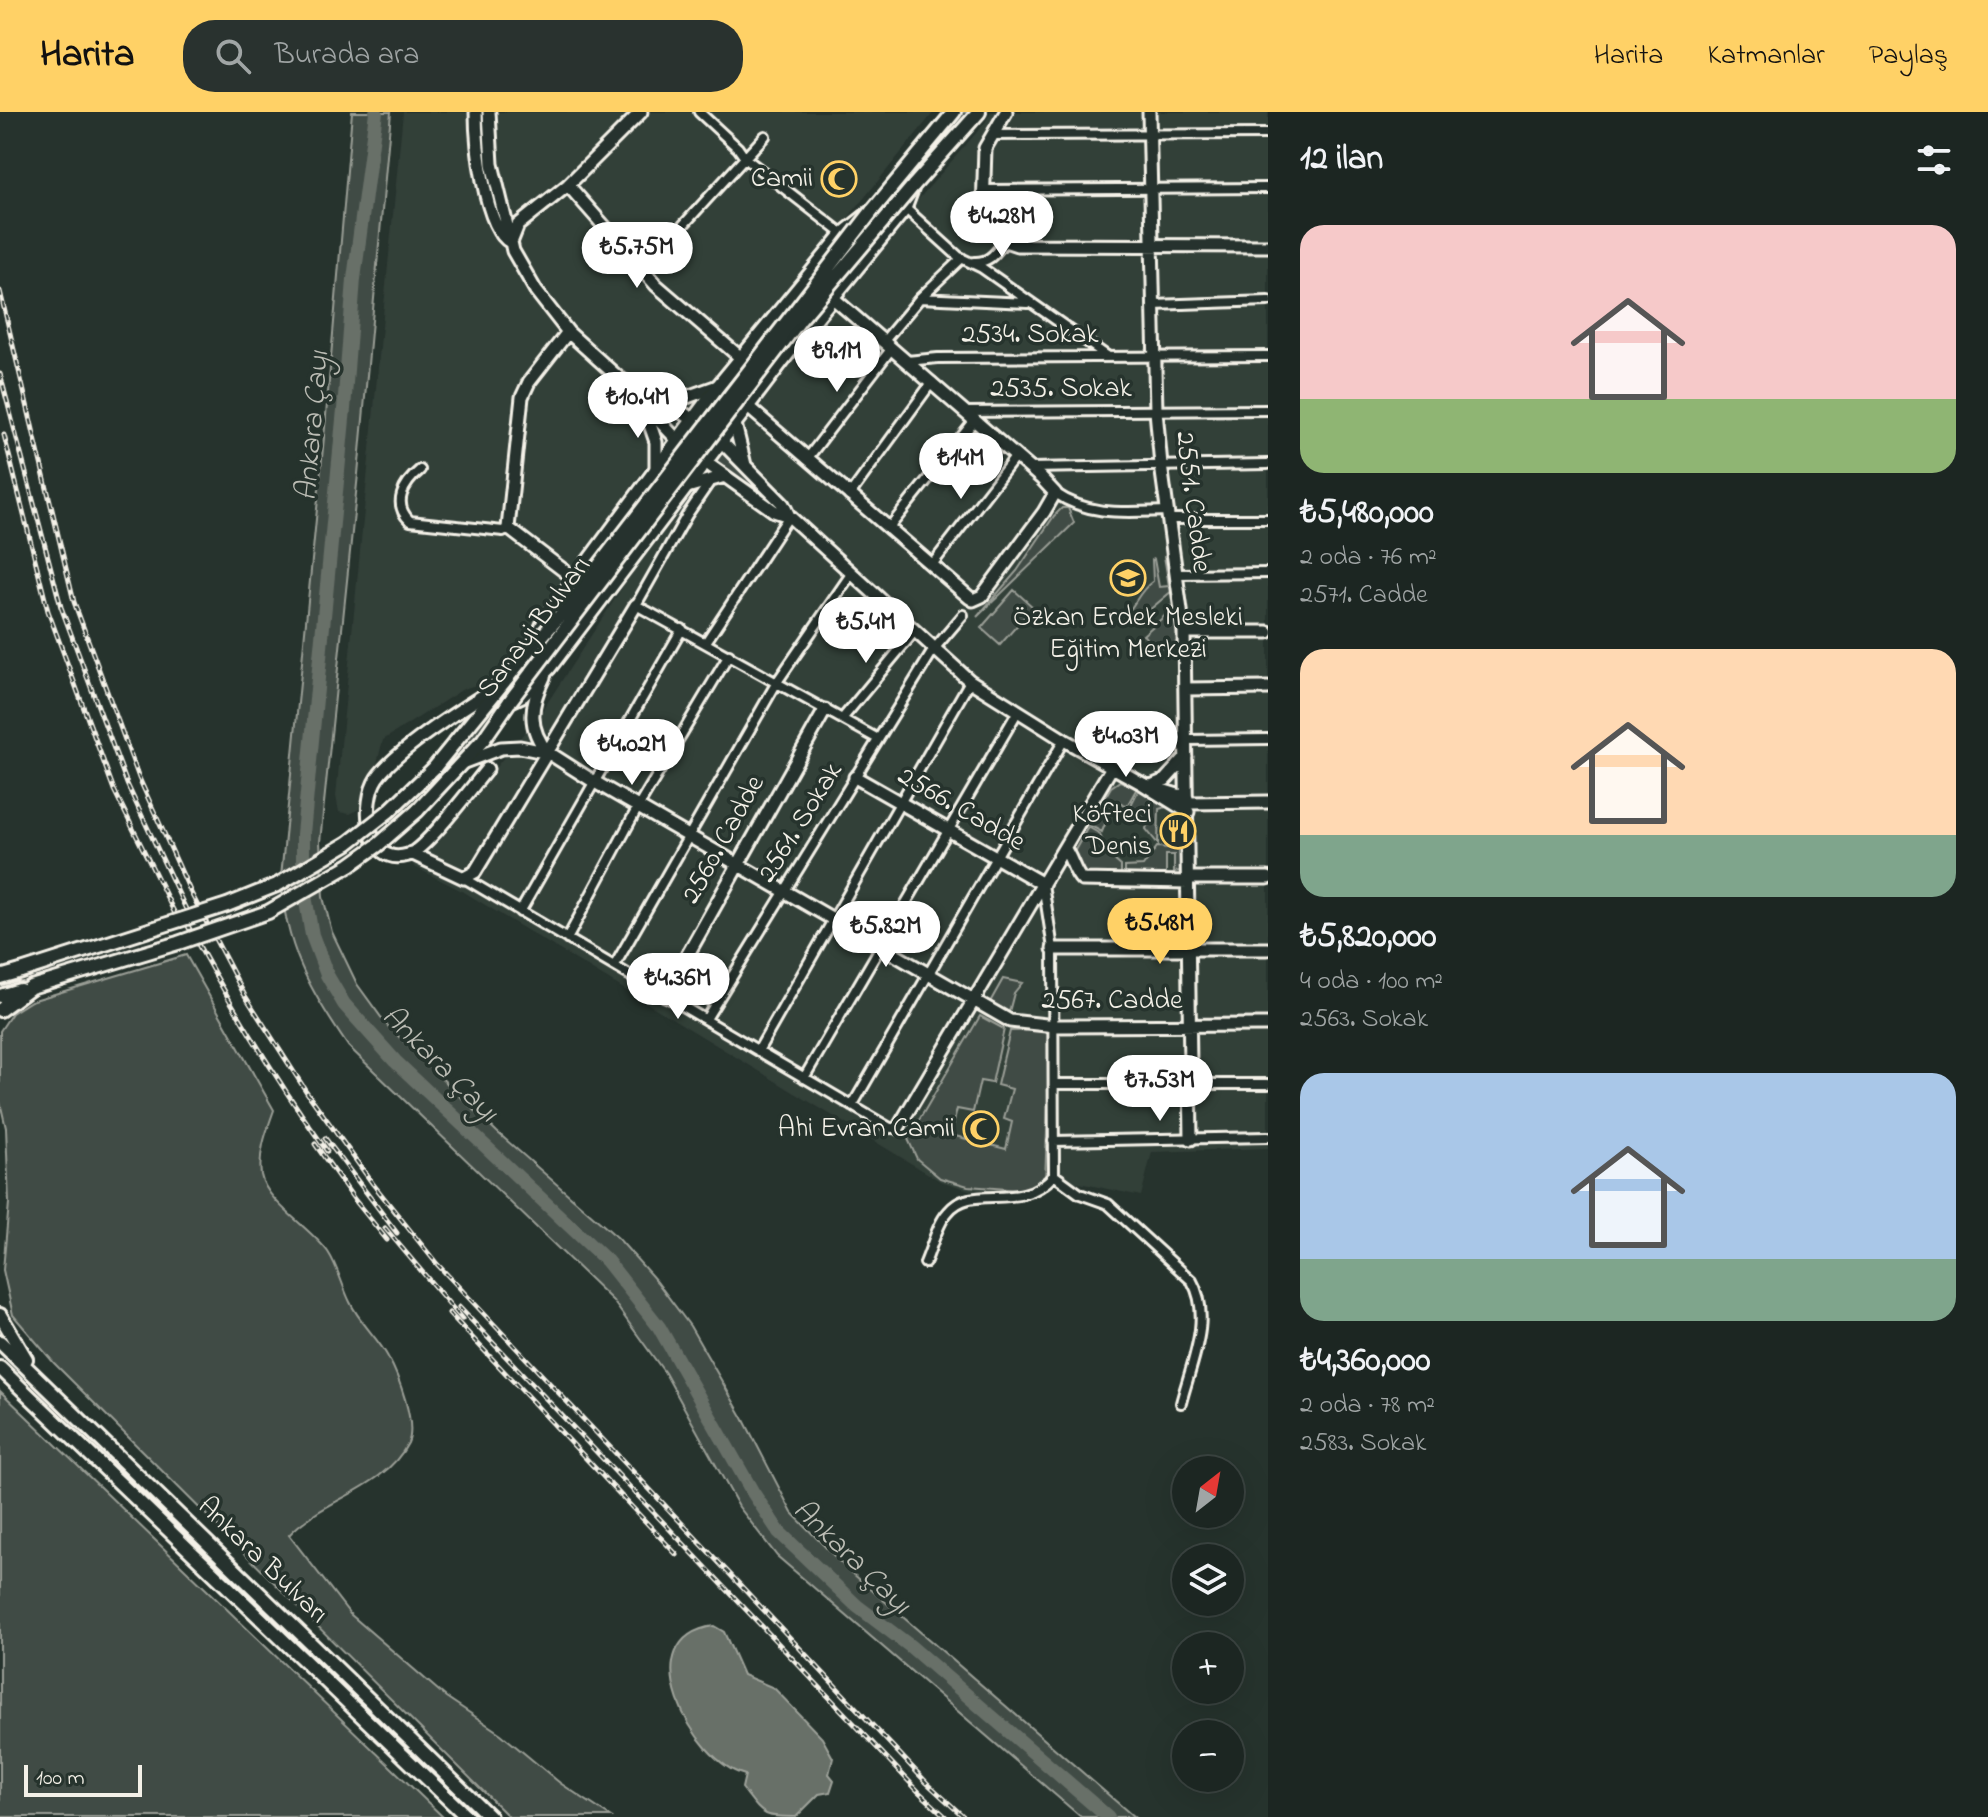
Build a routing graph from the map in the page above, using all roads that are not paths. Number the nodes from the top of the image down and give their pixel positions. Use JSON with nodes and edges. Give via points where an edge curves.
{"nodes":[{"id":1,"x":476,"y":112,"type":"edge"},
{"id":2,"x":489,"y":112,"type":"edge"},
{"id":3,"x":641,"y":112,"type":"edge"},
{"id":4,"x":699,"y":112,"type":"edge"},
{"id":5,"x":954,"y":112,"type":"edge"},
{"id":6,"x":979,"y":112,"type":"edge"},
{"id":7,"x":1006,"y":112,"type":"edge"},
{"id":8,"x":1149,"y":112,"type":"edge"},
{"id":9,"x":1268,"y":134,"type":"edge"},
{"id":10,"x":992,"y":135,"type":"junction"},
{"id":11,"x":1148,"y":135,"type":"junction"},
{"id":12,"x":765,"y":136,"type":"dead end"},
{"id":13,"x":745,"y":158,"type":"junction"},
{"id":14,"x":568,"y":185,"type":"junction"},
{"id":15,"x":913,"y":186,"type":"junction"},
{"id":16,"x":1268,"y":188,"type":"edge"},
{"id":17,"x":1150,"y":189,"type":"junction"},
{"id":18,"x":983,"y":190,"type":"junction"},
{"id":19,"x":905,"y":208,"type":"junction"},
{"id":20,"x":872,"y":211,"type":"junction"},
{"id":21,"x":843,"y":234,"type":"junction"},
{"id":22,"x":1005,"y":241,"type":"junction"},
{"id":23,"x":511,"y":242,"type":"junction"},
{"id":24,"x":1151,"y":246,"type":"junction"},
{"id":25,"x":1268,"y":246,"type":"edge"},
{"id":26,"x":964,"y":259,"type":"junction"},
{"id":27,"x":643,"y":269,"type":"junction"},
{"id":28,"x":832,"y":297,"type":"junction"},
{"id":29,"x":920,"y":298,"type":"junction"},
{"id":30,"x":1268,"y":301,"type":"edge"},
{"id":31,"x":1029,"y":303,"type":"junction"},
{"id":32,"x":1153,"y":305,"type":"junction"},
{"id":33,"x":568,"y":332,"type":"junction"},
{"id":34,"x":888,"y":344,"type":"junction"},
{"id":35,"x":1268,"y":356,"type":"edge"},
{"id":36,"x":1108,"y":357,"type":"junction"},
{"id":37,"x":1154,"y":357,"type":"junction"},
{"id":38,"x":741,"y":358,"type":"junction"},
{"id":39,"x":907,"y":361,"type":"junction"},
{"id":40,"x":620,"y":379,"type":"junction"},
{"id":41,"x":932,"y":382,"type":"junction"},
{"id":42,"x":719,"y":385,"type":"junction"},
{"id":43,"x":661,"y":400,"type":"junction"},
{"id":44,"x":642,"y":405,"type":"junction"},
{"id":45,"x":747,"y":406,"type":"junction"},
{"id":46,"x":1268,"y":410,"type":"edge"},
{"id":47,"x":1156,"y":411,"type":"junction"},
{"id":48,"x":970,"y":416,"type":"junction"},
{"id":49,"x":694,"y":418,"type":"junction"},
{"id":50,"x":735,"y":424,"type":"junction"},
{"id":51,"x":678,"y":441,"type":"junction"},
{"id":52,"x":721,"y":442,"type":"junction"},
{"id":53,"x":1016,"y":456,"type":"junction"},
{"id":54,"x":807,"y":459,"type":"junction"},
{"id":55,"x":705,"y":463,"type":"junction"},
{"id":56,"x":1268,"y":464,"type":"edge"},
{"id":57,"x":1161,"y":465,"type":"junction"},
{"id":58,"x":1029,"y":468,"type":"junction"},
{"id":59,"x":747,"y":469,"type":"junction"},
{"id":60,"x":420,"y":470,"type":"dead end"},
{"id":61,"x":655,"y":472,"type":"junction"},
{"id":62,"x":725,"y":476,"type":"junction"},
{"id":63,"x":711,"y":480,"type":"junction"},
{"id":64,"x":685,"y":489,"type":"junction"},
{"id":65,"x":1055,"y":493,"type":"junction"},
{"id":66,"x":849,"y":496,"type":"junction"},
{"id":67,"x":1167,"y":515,"type":"junction"},
{"id":68,"x":789,"y":516,"type":"junction"},
{"id":69,"x":1268,"y":519,"type":"edge"},
{"id":70,"x":508,"y":528,"type":"junction"},
{"id":71,"x":888,"y":529,"type":"junction"},
{"id":72,"x":931,"y":566,"type":"junction"},
{"id":73,"x":1268,"y":573,"type":"edge"},
{"id":74,"x":851,"y":574,"type":"junction"},
{"id":75,"x":1177,"y":574,"type":"junction"},
{"id":76,"x":575,"y":579,"type":"junction"},
{"id":77,"x":636,"y":605,"type":"junction"},
{"id":78,"x":963,"y":615,"type":"dead end"},
{"id":79,"x":682,"y":629,"type":"junction"},
{"id":80,"x":915,"y":631,"type":"junction"},
{"id":81,"x":1184,"y":632,"type":"junction"},
{"id":82,"x":1268,"y":632,"type":"edge"},
{"id":83,"x":706,"y":642,"type":"junction"},
{"id":84,"x":534,"y":645,"type":"junction"},
{"id":85,"x":934,"y":649,"type":"junction"},
{"id":86,"x":729,"y":655,"type":"junction"},
{"id":87,"x":549,"y":668,"type":"junction"},
{"id":88,"x":970,"y":681,"type":"junction"},
{"id":89,"x":777,"y":682,"type":"junction"},
{"id":90,"x":504,"y":683,"type":"junction"},
{"id":91,"x":1268,"y":688,"type":"edge"},
{"id":92,"x":1185,"y":689,"type":"junction"},
{"id":93,"x":510,"y":701,"type":"junction"},
{"id":94,"x":825,"y":710,"type":"junction"},
{"id":95,"x":1018,"y":711,"type":"junction"},
{"id":96,"x":842,"y":719,"type":"junction"},
{"id":97,"x":878,"y":739,"type":"junction"},
{"id":98,"x":1268,"y":739,"type":"edge"},
{"id":99,"x":1064,"y":740,"type":"junction"},
{"id":100,"x":1187,"y":740,"type":"junction"},
{"id":101,"x":549,"y":753,"type":"junction"},
{"id":102,"x":1187,"y":757,"type":"junction"},
{"id":103,"x":464,"y":762,"type":"junction"},
{"id":104,"x":1112,"y":767,"type":"junction"},
{"id":105,"x":487,"y":769,"type":"dead end"},
{"id":106,"x":855,"y":777,"type":"junction"},
{"id":107,"x":593,"y":781,"type":"junction"},
{"id":108,"x":1146,"y":785,"type":"junction"},
{"id":109,"x":1268,"y":802,"type":"edge"},
{"id":110,"x":900,"y":803,"type":"junction"},
{"id":111,"x":1188,"y":804,"type":"junction"},
{"id":112,"x":638,"y":807,"type":"junction"},
{"id":113,"x":949,"y":831,"type":"junction"},
{"id":114,"x":687,"y":835,"type":"junction"},
{"id":115,"x":1064,"y":848,"type":"junction"},
{"id":116,"x":411,"y":853,"type":"junction"},
{"id":117,"x":996,"y":858,"type":"junction"},
{"id":118,"x":738,"y":865,"type":"junction"},
{"id":119,"x":464,"y":878,"type":"junction"},
{"id":120,"x":1268,"y":878,"type":"edge"},
{"id":121,"x":1188,"y":880,"type":"junction"},
{"id":122,"x":1043,"y":884,"type":"junction"},
{"id":123,"x":785,"y":891,"type":"junction"},
{"id":124,"x":520,"y":912,"type":"junction"},
{"id":125,"x":833,"y":919,"type":"junction"},
{"id":126,"x":567,"y":939,"type":"junction"},
{"id":127,"x":881,"y":946,"type":"junction"},
{"id":128,"x":1053,"y":949,"type":"junction"},
{"id":129,"x":1189,"y":949,"type":"junction"},
{"id":130,"x":1268,"y":949,"type":"edge"},
{"id":131,"x":615,"y":965,"type":"junction"},
{"id":132,"x":929,"y":974,"type":"junction"},
{"id":133,"x":0,"y":977,"type":"edge"},
{"id":134,"x":31,"y":987,"type":"junction"},
{"id":135,"x":665,"y":995,"type":"junction"},
{"id":136,"x":0,"y":996,"type":"edge"},
{"id":137,"x":974,"y":1000,"type":"junction"},
{"id":138,"x":0,"y":1010,"type":"edge"},
{"id":139,"x":706,"y":1019,"type":"junction"},
{"id":140,"x":1190,"y":1025,"type":"junction"},
{"id":141,"x":1268,"y":1025,"type":"edge"},
{"id":142,"x":1055,"y":1026,"type":"junction"},
{"id":143,"x":758,"y":1051,"type":"junction"},
{"id":144,"x":804,"y":1078,"type":"junction"},
{"id":145,"x":1054,"y":1084,"type":"junction"},
{"id":146,"x":1190,"y":1084,"type":"junction"},
{"id":147,"x":1268,"y":1084,"type":"edge"},
{"id":148,"x":852,"y":1106,"type":"junction"},
{"id":149,"x":898,"y":1128,"type":"joint"},
{"id":150,"x":1268,"y":1137,"type":"edge"},
{"id":151,"x":1191,"y":1139,"type":"junction"},
{"id":152,"x":1053,"y":1141,"type":"junction"},
{"id":153,"x":1054,"y":1175,"type":"junction"},
{"id":154,"x":925,"y":1263,"type":"dead end"},
{"id":155,"x":0,"y":1315,"type":"edge"},
{"id":156,"x":0,"y":1342,"type":"edge"},
{"id":157,"x":0,"y":1368,"type":"edge"},
{"id":158,"x":36,"y":1375,"type":"junction"},
{"id":159,"x":1181,"y":1403,"type":"dead end"},
{"id":160,"x":467,"y":1817,"type":"edge"},
{"id":161,"x":490,"y":1817,"type":"edge"}],
"edges":[{"from":1,"to":23,"type":"street","via":[[489,204],[498,229]]},
{"from":2,"to":23,"type":"street","via":[[492,164]]},
{"from":3,"to":14,"type":"street"},
{"from":4,"to":13,"type":"street"},
{"from":5,"to":20,"type":"main road","name":"Sanayi Bulvarı"},
{"from":6,"to":15,"type":"main road","name":"Sanayi Bulvarı"},
{"from":7,"to":10,"type":"street"},
{"from":8,"to":11,"type":"street","name":"2551. Cadde"},
{"from":9,"to":11,"type":"street"},
{"from":10,"to":11,"type":"street"},
{"from":10,"to":18,"type":"street","via":[[984,154]]},
{"from":11,"to":17,"type":"street","name":"2551. Cadde"},
{"from":12,"to":13,"type":"street"},
{"from":13,"to":21,"type":"street"},
{"from":13,"to":27,"type":"street"},
{"from":14,"to":23,"type":"street","via":[[518,225]]},
{"from":14,"to":27,"type":"street"},
{"from":15,"to":19,"type":"main road"},
{"from":15,"to":93,"type":"main road","name":"Sanayi Bulvarı","bridge":true,"via":[[799,321]]},
{"from":16,"to":17,"type":"street"},
{"from":17,"to":18,"type":"street"},
{"from":17,"to":24,"type":"street","name":"2551. Cadde"},
{"from":18,"to":22,"type":"street","via":[[984,217]]},
{"from":19,"to":26,"type":"street"},
{"from":19,"to":28,"type":"main road"},
{"from":20,"to":21,"type":"main road"},
{"from":20,"to":84,"type":"main road","name":"Sanayi Bulvarı","bridge":true},
{"from":21,"to":38,"type":"main road"},
{"from":22,"to":24,"type":"street"},
{"from":22,"to":26,"type":"street","via":[[986,262]]},
{"from":23,"to":33,"type":"street","via":[[536,291]]},
{"from":24,"to":25,"type":"street"},
{"from":24,"to":32,"type":"street","name":"2551. Cadde"},
{"from":26,"to":29,"type":"street"},
{"from":26,"to":31,"type":"street"},
{"from":27,"to":38,"type":"street"},
{"from":28,"to":34,"type":"street"},
{"from":28,"to":45,"type":"main road"},
{"from":29,"to":31,"type":"street"},
{"from":29,"to":34,"type":"street"},
{"from":30,"to":32,"type":"street"},
{"from":31,"to":36,"type":"street"},
{"from":32,"to":37,"type":"street","name":"2551. Cadde"},
{"from":33,"to":40,"type":"street"},
{"from":33,"to":70,"type":"street","via":[[522,397]]},
{"from":34,"to":39,"type":"street"},
{"from":34,"to":54,"type":"street"},
{"from":35,"to":37,"type":"street","name":"2534. Sokak"},
{"from":36,"to":37,"type":"street","name":"2534. Sokak"},
{"from":36,"to":39,"type":"street","name":"2534. Sokak"},
{"from":37,"to":47,"type":"street","name":"2551. Cadde"},
{"from":38,"to":42,"type":"main road"},
{"from":39,"to":41,"type":"street"},
{"from":40,"to":43,"type":"street"},
{"from":40,"to":44,"type":"street"},
{"from":41,"to":48,"type":"street"},
{"from":41,"to":66,"type":"street"},
{"from":42,"to":43,"type":"street"},
{"from":42,"to":45,"type":"main road","via":[[728,405]]},
{"from":42,"to":49,"type":"main road"},
{"from":43,"to":49,"type":"street"},
{"from":44,"to":51,"type":"street"},
{"from":44,"to":61,"type":"street","via":[[656,442]]},
{"from":45,"to":50,"type":"main road"},
{"from":45,"to":54,"type":"street"},
{"from":46,"to":47,"type":"street","name":"2535. Sokak"},
{"from":47,"to":48,"type":"street","name":"2535. Sokak"},
{"from":47,"to":57,"type":"street","name":"2551. Cadde"},
{"from":48,"to":53,"type":"street"},
{"from":48,"to":71,"type":"street"},
{"from":49,"to":51,"type":"main road"},
{"from":49,"to":52,"type":"street"},
{"from":50,"to":52,"type":"main road"},
{"from":50,"to":59,"type":"street"},
{"from":51,"to":55,"type":"street"},
{"from":51,"to":61,"type":"main road"},
{"from":52,"to":55,"type":"main road"},
{"from":52,"to":59,"type":"street"},
{"from":53,"to":58,"type":"street"},
{"from":53,"to":72,"type":"street"},
{"from":54,"to":66,"type":"street"},
{"from":55,"to":62,"type":"street"},
{"from":55,"to":64,"type":"main road"},
{"from":56,"to":57,"type":"street"},
{"from":57,"to":58,"type":"street"},
{"from":57,"to":67,"type":"street","name":"2551. Cadde"},
{"from":58,"to":65,"type":"street"},
{"from":59,"to":68,"type":"street"},
{"from":60,"to":70,"type":"street","via":[[400,502],[410,521]]},
{"from":61,"to":64,"type":"main road","via":[[676,470]]},
{"from":61,"to":76,"type":"main road"},
{"from":62,"to":63,"type":"street"},
{"from":62,"to":68,"type":"street"},
{"from":63,"to":64,"type":"street"},
{"from":63,"to":77,"type":"street"},
{"from":64,"to":87,"type":"main road"},
{"from":65,"to":67,"type":"street","via":[[1103,512]]},
{"from":65,"to":72,"type":"street","via":[[978,599]]},
{"from":66,"to":71,"type":"street"},
{"from":67,"to":69,"type":"street"},
{"from":67,"to":75,"type":"street","name":"2551. Cadde"},
{"from":68,"to":74,"type":"street"},
{"from":68,"to":83,"type":"street"},
{"from":70,"to":76,"type":"street"},
{"from":71,"to":72,"type":"street"},
{"from":73,"to":75,"type":"street"},
{"from":74,"to":80,"type":"street"},
{"from":74,"to":89,"type":"street"},
{"from":75,"to":81,"type":"street","name":"2551. Cadde"},
{"from":76,"to":84,"type":"main road"},
{"from":77,"to":79,"type":"street"},
{"from":77,"to":101,"type":"street"},
{"from":78,"to":85,"type":"street","name":"2561. Sokak"},
{"from":79,"to":83,"type":"street"},
{"from":79,"to":107,"type":"street"},
{"from":80,"to":85,"type":"street"},
{"from":80,"to":96,"type":"street"},
{"from":81,"to":82,"type":"street"},
{"from":81,"to":92,"type":"street","name":"2551. Cadde"},
{"from":83,"to":86,"type":"street"},
{"from":84,"to":90,"type":"main road","name":"Sanayi Bulvarı"},
{"from":85,"to":88,"type":"street"},
{"from":85,"to":97,"type":"street","name":"2561. Sokak"},
{"from":86,"to":89,"type":"street"},
{"from":86,"to":112,"type":"street"},
{"from":87,"to":93,"type":"main road"},
{"from":87,"to":101,"type":"street","via":[[532,710],[534,728]]},
{"from":88,"to":95,"type":"street"},
{"from":88,"to":110,"type":"street"},
{"from":89,"to":94,"type":"street"},
{"from":89,"to":114,"type":"street"},
{"from":90,"to":116,"type":"street","via":[[419,741],[374,782],[367,808],[370,834],[387,854]]},
{"from":90,"to":133,"type":"main road","name":"Sanayi Bulvarı","bridge":true,"via":[[434,768],[368,828],[320,860],[227,905]]},
{"from":91,"to":92,"type":"street"},
{"from":92,"to":100,"type":"street","name":"2551. Cadde"},
{"from":93,"to":103,"type":"main road","name":"Sanayi Bulvarı"},
{"from":94,"to":96,"type":"street"},
{"from":94,"to":118,"type":"street","name":"2560. Cadde"},
{"from":95,"to":99,"type":"street"},
{"from":95,"to":113,"type":"street"},
{"from":96,"to":97,"type":"street"},
{"from":97,"to":106,"type":"street","name":"2561. Sokak"},
{"from":98,"to":100,"type":"street"},
{"from":99,"to":104,"type":"street"},
{"from":99,"to":117,"type":"street"},
{"from":100,"to":102,"type":"street","name":"2551. Cadde"},
{"from":101,"to":103,"type":"street","via":[[508,746]]},
{"from":101,"to":107,"type":"street","name":"2567. Cadde"},
{"from":101,"to":119,"type":"street","via":[[480,866]]},
{"from":102,"to":108,"type":"street","via":[[1165,780]]},
{"from":102,"to":111,"type":"street","name":"2551. Cadde"},
{"from":103,"to":134,"type":"main road","name":"Sanayi Bulvarı","bridge":true,"via":[[378,845],[268,912]]},
{"from":104,"to":108,"type":"street"},
{"from":104,"to":115,"type":"street"},
{"from":105,"to":116,"type":"street"},
{"from":106,"to":110,"type":"street","name":"2566. Cadde"},
{"from":106,"to":123,"type":"street","name":"2561. Sokak"},
{"from":107,"to":112,"type":"street","name":"2567. Cadde"},
{"from":107,"to":124,"type":"street"},
{"from":108,"to":111,"type":"street"},
{"from":109,"to":111,"type":"street"},
{"from":110,"to":113,"type":"street","name":"2566. Cadde"},
{"from":110,"to":125,"type":"street"},
{"from":111,"to":121,"type":"street","name":"2551. Cadde"},
{"from":112,"to":114,"type":"street","name":"2567. Cadde"},
{"from":112,"to":126,"type":"street"},
{"from":113,"to":117,"type":"street","name":"2566. Cadde"},
{"from":113,"to":127,"type":"street"},
{"from":114,"to":118,"type":"street","name":"2567. Cadde"},
{"from":114,"to":131,"type":"street"},
{"from":115,"to":121,"type":"street","via":[[1082,880]]},
{"from":115,"to":122,"type":"street"},
{"from":116,"to":119,"type":"street"},
{"from":117,"to":122,"type":"street","name":"2566. Cadde"},
{"from":117,"to":132,"type":"street"},
{"from":118,"to":123,"type":"street","name":"2567. Cadde"},
{"from":118,"to":135,"type":"street","name":"2560. Cadde"},
{"from":119,"to":124,"type":"street"},
{"from":120,"to":121,"type":"street"},
{"from":121,"to":129,"type":"street","name":"2551. Cadde"},
{"from":122,"to":128,"type":"street"},
{"from":122,"to":137,"type":"street"},
{"from":123,"to":125,"type":"street","name":"2567. Cadde"},
{"from":123,"to":139,"type":"street","name":"2561. Sokak"},
{"from":124,"to":126,"type":"street"},
{"from":125,"to":127,"type":"street","name":"2567. Cadde"},
{"from":125,"to":143,"type":"street"},
{"from":126,"to":131,"type":"street"},
{"from":127,"to":132,"type":"street","name":"2567. Cadde"},
{"from":127,"to":144,"type":"street"},
{"from":128,"to":129,"type":"street"},
{"from":128,"to":142,"type":"street"},
{"from":129,"to":130,"type":"street"},
{"from":129,"to":140,"type":"street","name":"2551. Cadde"},
{"from":131,"to":135,"type":"street"},
{"from":132,"to":137,"type":"street","name":"2567. Cadde"},
{"from":132,"to":148,"type":"street"},
{"from":134,"to":136,"type":"main road","name":"Sanayi Bulvarı"},
{"from":134,"to":138,"type":"main road"},
{"from":135,"to":139,"type":"street"},
{"from":137,"to":142,"type":"street","name":"2567. Cadde","via":[[1010,1021]]},
{"from":137,"to":149,"type":"street"},
{"from":139,"to":143,"type":"street"},
{"from":140,"to":141,"type":"street","name":"2567. Cadde"},
{"from":140,"to":142,"type":"street","name":"2567. Cadde"},
{"from":140,"to":146,"type":"street","name":"2551. Cadde"},
{"from":142,"to":145,"type":"street"},
{"from":143,"to":144,"type":"street"},
{"from":144,"to":148,"type":"street"},
{"from":145,"to":146,"type":"street"},
{"from":145,"to":152,"type":"street"},
{"from":146,"to":147,"type":"street"},
{"from":146,"to":151,"type":"street","name":"2551. Cadde"},
{"from":148,"to":149,"type":"street"},
{"from":150,"to":151,"type":"street"},
{"from":151,"to":152,"type":"street"},
{"from":152,"to":153,"type":"street"},
{"from":153,"to":154,"type":"street","via":[[1043,1188],[1022,1196],[957,1203],[946,1213]]},
{"from":153,"to":159,"type":"street","via":[[1080,1194],[1108,1204],[1192,1281],[1200,1295],[1203,1319]]},
{"from":155,"to":158,"type":"main road"},
{"from":156,"to":158,"type":"main road","name":"Ankara Bulvarı"},
{"from":157,"to":160,"type":"main road","name":"Ankara Bulvarı"},
{"from":158,"to":161,"type":"main road","name":"Ankara Bulvarı"}]}
